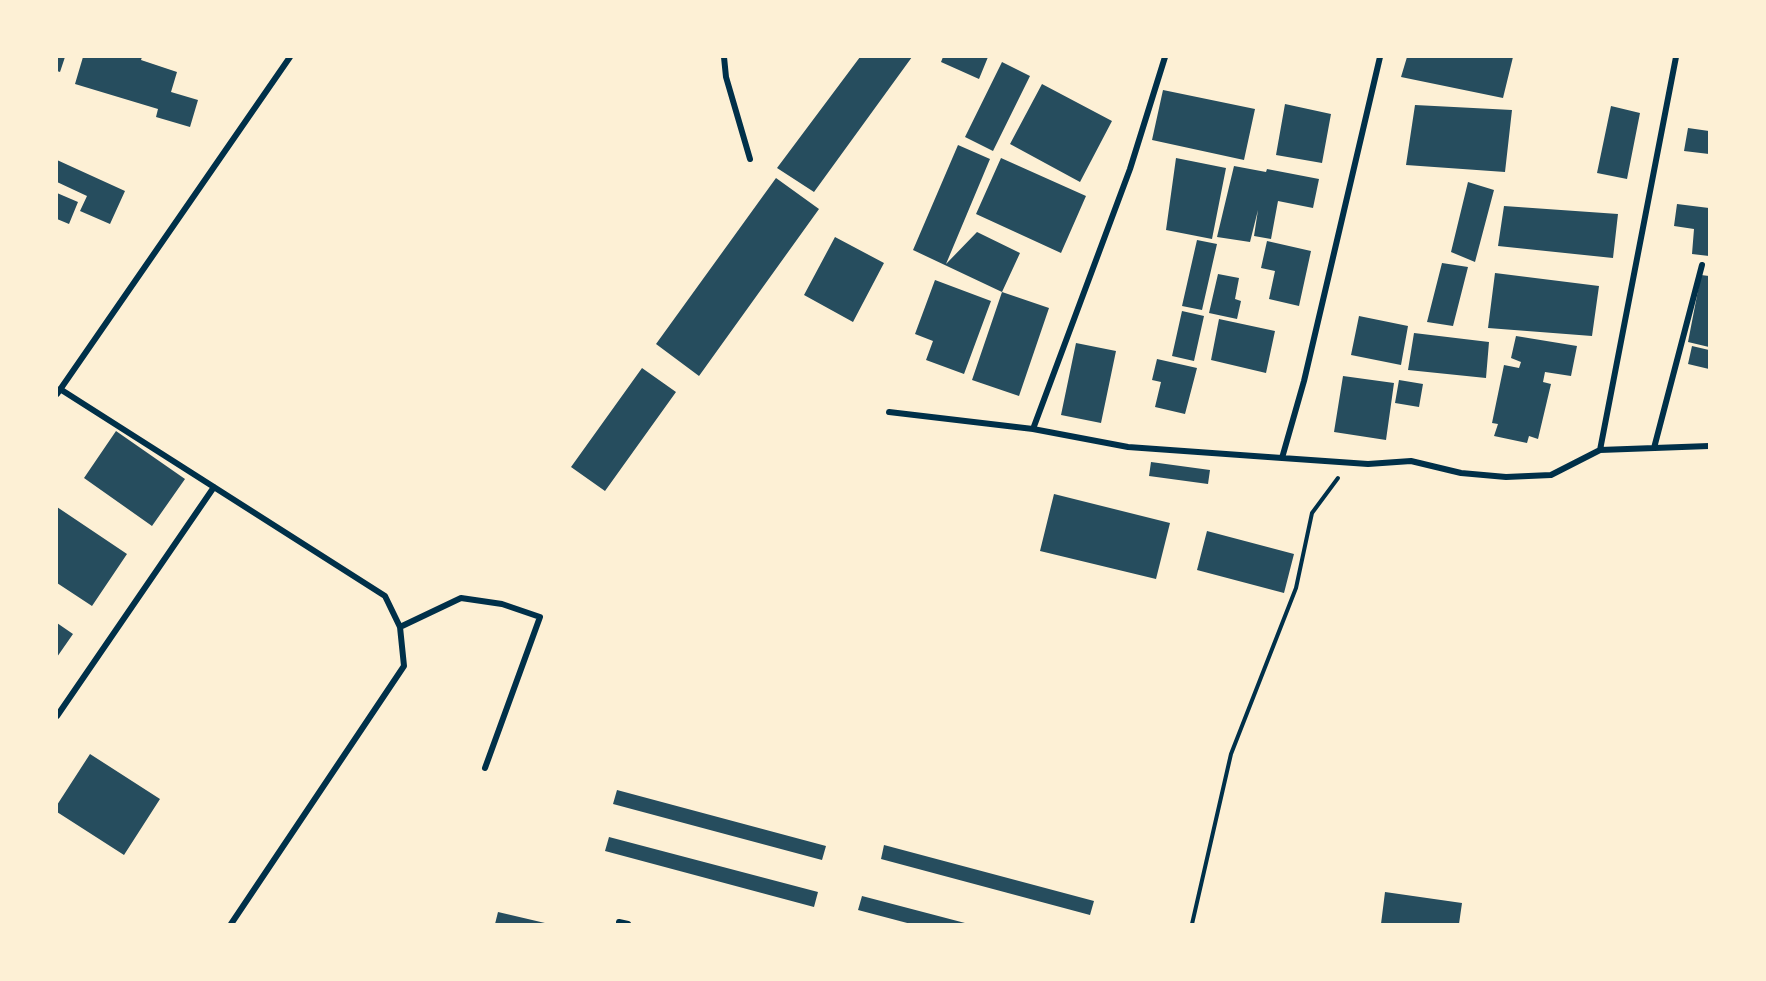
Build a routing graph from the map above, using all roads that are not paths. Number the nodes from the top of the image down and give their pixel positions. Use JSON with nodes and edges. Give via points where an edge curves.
{"nodes":[{"id":1,"x":290,"y":57,"type":"edge"},
{"id":2,"x":724,"y":57,"type":"edge"},
{"id":3,"x":1165,"y":57,"type":"edge"},
{"id":4,"x":1380,"y":57,"type":"edge"},
{"id":5,"x":1676,"y":57,"type":"edge"},
{"id":6,"x":750,"y":159,"type":"dead end"},
{"id":7,"x":1702,"y":265,"type":"dead end"},
{"id":8,"x":58,"y":392,"type":"edge"},
{"id":9,"x":889,"y":412,"type":"dead end"},
{"id":10,"x":1033,"y":429,"type":"junction"},
{"id":11,"x":1709,"y":446,"type":"edge"},
{"id":12,"x":1654,"y":448,"type":"junction"},
{"id":13,"x":1600,"y":450,"type":"junction"},
{"id":14,"x":1282,"y":458,"type":"junction"},
{"id":15,"x":214,"y":487,"type":"junction"},
{"id":16,"x":400,"y":627,"type":"junction"},
{"id":17,"x":57,"y":716,"type":"edge"},
{"id":18,"x":485,"y":768,"type":"dead end"},
{"id":19,"x":619,"y":922,"type":"dead end"},
{"id":20,"x":231,"y":924,"type":"edge"},
{"id":21,"x":628,"y":924,"type":"edge"}],
"edges":[{"from":1,"to":8,"type":"street"},
{"from":2,"to":6,"type":"street","via":[[726,77]]},
{"from":3,"to":10,"type":"street","via":[[1130,169]]},
{"from":4,"to":14,"type":"street","via":[[1304,381]]},
{"from":5,"to":13,"type":"street"},
{"from":7,"to":12,"type":"street"},
{"from":8,"to":15,"type":"street"},
{"from":9,"to":10,"type":"street"},
{"from":10,"to":14,"type":"street","via":[[1128,447]]},
{"from":11,"to":12,"type":"street"},
{"from":12,"to":13,"type":"street"},
{"from":13,"to":14,"type":"street","via":[[1551,475],[1506,477],[1461,473],[1412,461],[1368,464]]},
{"from":15,"to":16,"type":"street","via":[[384,596]]},
{"from":15,"to":17,"type":"street"},
{"from":16,"to":18,"type":"street","via":[[461,598],[502,604],[540,617]]},
{"from":16,"to":20,"type":"street","via":[[404,666]]},
{"from":19,"to":21,"type":"street"}]}
